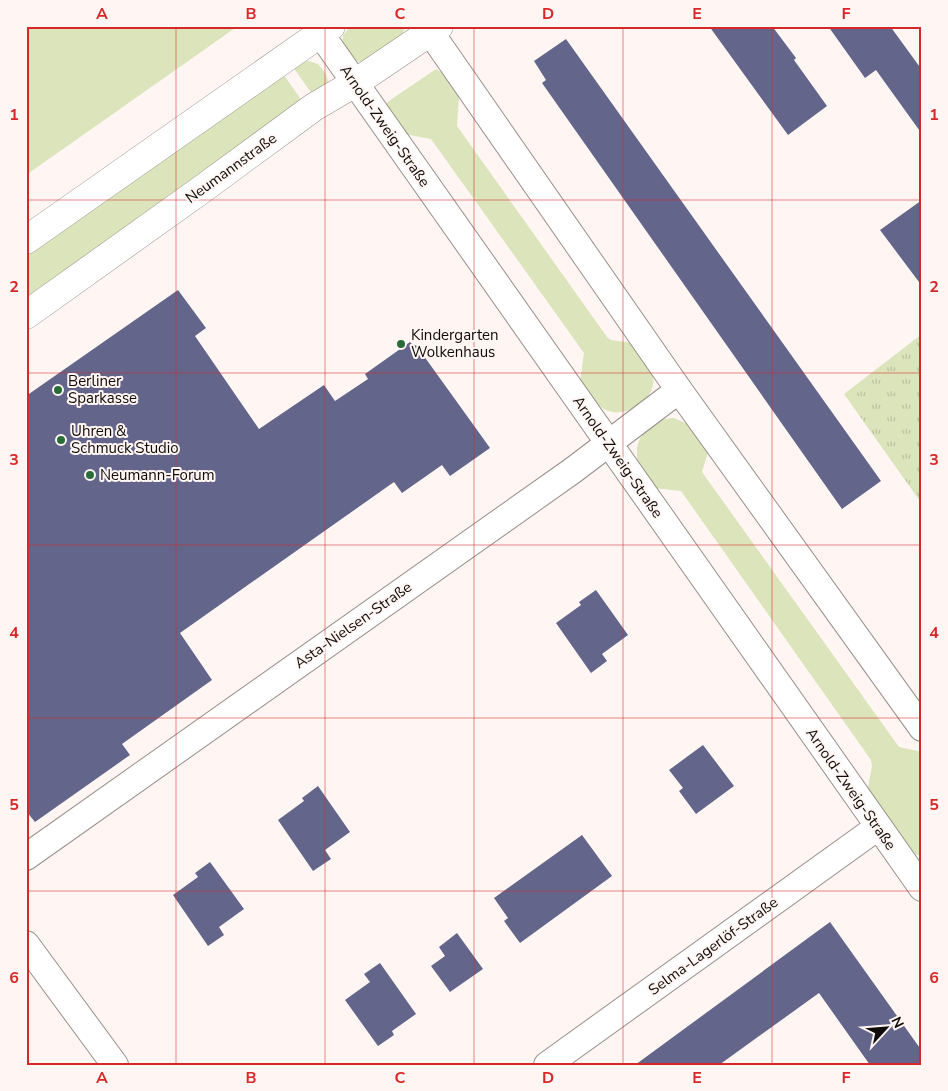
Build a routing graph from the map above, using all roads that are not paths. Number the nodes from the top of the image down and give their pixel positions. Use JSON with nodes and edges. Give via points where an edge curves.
{"nodes":[{"id":1,"x":432,"y":28,"type":"edge"},
{"id":2,"x":323,"y":29,"type":"edge"},
{"id":3,"x":355,"y":83,"type":"junction"},
{"id":4,"x":26,"y":240,"type":"edge"},
{"id":5,"x":26,"y":315,"type":"edge"},
{"id":6,"x":679,"y":390,"type":"junction"},
{"id":7,"x":608,"y":444,"type":"junction"},
{"id":8,"x":922,"y":728,"type":"edge"},
{"id":9,"x":878,"y":827,"type":"junction"},
{"id":10,"x":26,"y":857,"type":"edge"},
{"id":11,"x":922,"y":888,"type":"edge"},
{"id":12,"x":26,"y":944,"type":"edge"},
{"id":13,"x":115,"y":1065,"type":"edge"},
{"id":14,"x":547,"y":1065,"type":"edge"}],
"edges":[{"from":1,"to":3,"type":"street","name":"Neumannstraße"},
{"from":1,"to":6,"type":"street"},
{"from":2,"to":3,"type":"street","name":"Arnold-Zweig-Straße"},
{"from":2,"to":4,"type":"street"},
{"from":3,"to":5,"type":"street","name":"Neumannstraße","via":[[314,107]]},
{"from":3,"to":7,"type":"street","name":"Arnold-Zweig-Straße"},
{"from":6,"to":7,"type":"street","name":"Asta-Nielsen-Straße"},
{"from":6,"to":8,"type":"street"},
{"from":7,"to":9,"type":"street","name":"Arnold-Zweig-Straße"},
{"from":7,"to":10,"type":"street","name":"Asta-Nielsen-Straße"},
{"from":9,"to":11,"type":"street","name":"Arnold-Zweig-Straße"},
{"from":9,"to":14,"type":"street","name":"Selma-Lagerlöf-Straße"},
{"from":12,"to":13,"type":"street"}]}
